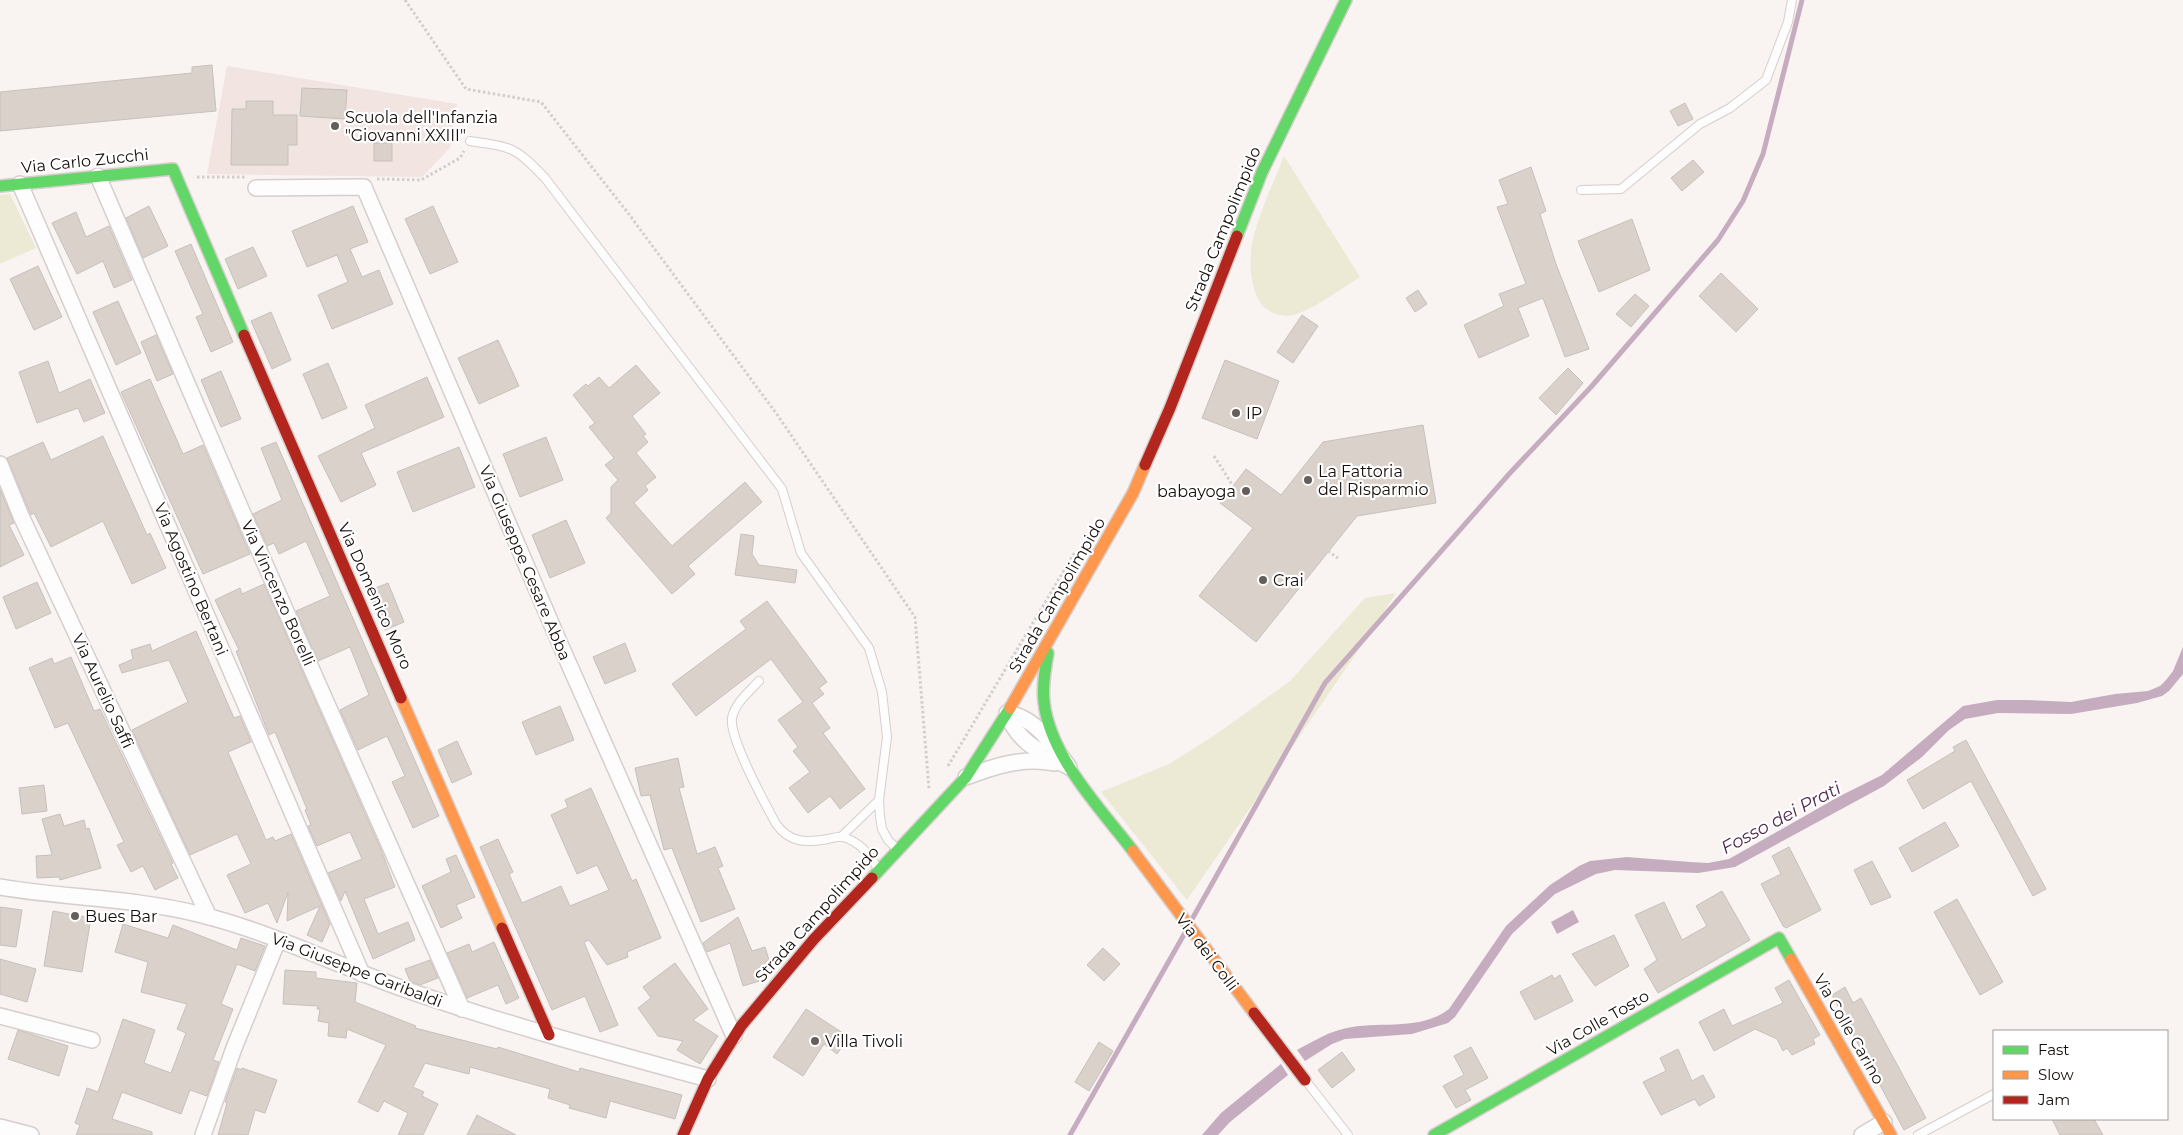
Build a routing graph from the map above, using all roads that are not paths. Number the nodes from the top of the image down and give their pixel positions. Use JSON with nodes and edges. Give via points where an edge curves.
{"nodes":[{"id":1,"x":1346,"y":0,"type":"edge"},
{"id":2,"x":1792,"y":0,"type":"edge"},
{"id":3,"x":470,"y":141,"type":"dead end"},
{"id":4,"x":173,"y":168,"type":"joint"},
{"id":5,"x":98,"y":176,"type":"junction"},
{"id":6,"x":20,"y":184,"type":"junction"},
{"id":7,"x":0,"y":186,"type":"edge"},
{"id":8,"x":256,"y":188,"type":"dead end"},
{"id":9,"x":1581,"y":190,"type":"dead end"},
{"id":10,"x":0,"y":464,"type":"edge"},
{"id":11,"x":1051,"y":638,"type":"junction"},
{"id":12,"x":759,"y":681,"type":"dead end"},
{"id":13,"x":1007,"y":713,"type":"junction"},
{"id":14,"x":1069,"y":767,"type":"junction"},
{"id":15,"x":966,"y":777,"type":"junction"},
{"id":16,"x":879,"y":800,"type":"junction"},
{"id":17,"x":841,"y":836,"type":"junction"},
{"id":18,"x":897,"y":849,"type":"junction"},
{"id":19,"x":878,"y":869,"type":"junction"},
{"id":20,"x":0,"y":887,"type":"edge"},
{"id":21,"x":209,"y":917,"type":"junction"},
{"id":22,"x":1779,"y":938,"type":"joint"},
{"id":23,"x":278,"y":940,"type":"junction"},
{"id":24,"x":362,"y":974,"type":"junction"},
{"id":25,"x":462,"y":1009,"type":"junction"},
{"id":26,"x":0,"y":1016,"type":"edge"},
{"id":27,"x":549,"y":1035,"type":"junction"},
{"id":28,"x":734,"y":1036,"type":"junction"},
{"id":29,"x":92,"y":1040,"type":"dead end"},
{"id":30,"x":708,"y":1079,"type":"junction"},
{"id":31,"x":1305,"y":1080,"type":"joint"},
{"id":32,"x":1993,"y":1095,"type":"edge"},
{"id":33,"x":0,"y":1127,"type":"edge"},
{"id":34,"x":1888,"y":1128,"type":"edge"},
{"id":35,"x":31,"y":1135,"type":"edge"},
{"id":36,"x":203,"y":1135,"type":"edge"},
{"id":37,"x":683,"y":1135,"type":"edge"},
{"id":38,"x":1348,"y":1135,"type":"edge"},
{"id":39,"x":1434,"y":1135,"type":"edge"},
{"id":40,"x":1862,"y":1135,"type":"edge"},
{"id":41,"x":1918,"y":1135,"type":"edge"}],
"edges":[{"from":1,"to":11,"type":"street","name":"Strada Campolimpido","via":[[1262,172],[1137,485]]},
{"from":2,"to":9,"type":"lane","via":[[1788,22],[1766,80],[1730,108],[1700,124],[1621,189]]},
{"from":3,"to":16,"type":"lane","via":[[518,151],[545,178],[782,489],[801,553],[869,648],[882,692],[887,737]]},
{"from":4,"to":5,"type":"street","name":"Via Carlo Zucchi"},
{"from":4,"to":27,"type":"street","name":"Via Domenico Moro"},
{"from":5,"to":6,"type":"street","name":"Via Carlo Zucchi"},
{"from":5,"to":25,"type":"street","name":"Via Vincenzo Borelli"},
{"from":6,"to":7,"type":"street","name":"Via Carlo Zucchi"},
{"from":6,"to":24,"type":"street","name":"Via Agostino Bertani"},
{"from":8,"to":28,"type":"street","name":"Via Giuseppe Cesare Abba","via":[[364,187],[560,644]]},
{"from":10,"to":21,"type":"street","name":"Via Aurelio Saffi","via":[[21,516]]},
{"from":11,"to":13,"type":"street","name":"Strada Campolimpido"},
{"from":11,"to":14,"type":"street","name":"Via dei Colli","via":[[1043,686],[1044,710]]},
{"from":12,"to":17,"type":"lane","via":[[736,708],[732,725],[737,744],[773,817],[792,839],[813,842]]},
{"from":13,"to":14,"type":"street","name":"Via dei Colli","via":[[1015,731],[1027,744]]},
{"from":13,"to":15,"type":"street","name":"Strada Campolimpido"},
{"from":14,"to":15,"type":"street","via":[[1043,761],[1020,761]]},
{"from":14,"to":31,"type":"street","name":"Via dei Colli"},
{"from":15,"to":18,"type":"street","name":"Strada Campolimpido"},
{"from":16,"to":17,"type":"lane"},
{"from":16,"to":18,"type":"lane","via":[[882,829]]},
{"from":17,"to":19,"type":"lane","via":[[860,845]]},
{"from":18,"to":19,"type":"street","name":"Strada Campolimpido"},
{"from":19,"to":28,"type":"street","name":"Strada Campolimpido","via":[[814,939]]},
{"from":20,"to":21,"type":"street","name":"Via Giuseppe Garibaldi"},
{"from":21,"to":23,"type":"street","name":"Via Giuseppe Garibaldi"},
{"from":22,"to":34,"type":"street","name":"Via Colle Carino"},
{"from":22,"to":39,"type":"street","name":"Via Colle Tosto"},
{"from":23,"to":24,"type":"street","name":"Via Giuseppe Garibaldi"},
{"from":23,"to":36,"type":"street"},
{"from":24,"to":25,"type":"street","name":"Via Giuseppe Garibaldi"},
{"from":25,"to":27,"type":"street","name":"Via Giuseppe Garibaldi"},
{"from":26,"to":29,"type":"street"},
{"from":27,"to":30,"type":"street","name":"Via Giuseppe Garibaldi"},
{"from":28,"to":30,"type":"street","name":"Strada Campolimpido"},
{"from":30,"to":37,"type":"street","name":"Strada Campolimpido"},
{"from":31,"to":38,"type":"lane","name":"Via dei Colli"},
{"from":32,"to":41,"type":"lane"},
{"from":33,"to":35,"type":"street"},
{"from":34,"to":40,"type":"street"}]}
